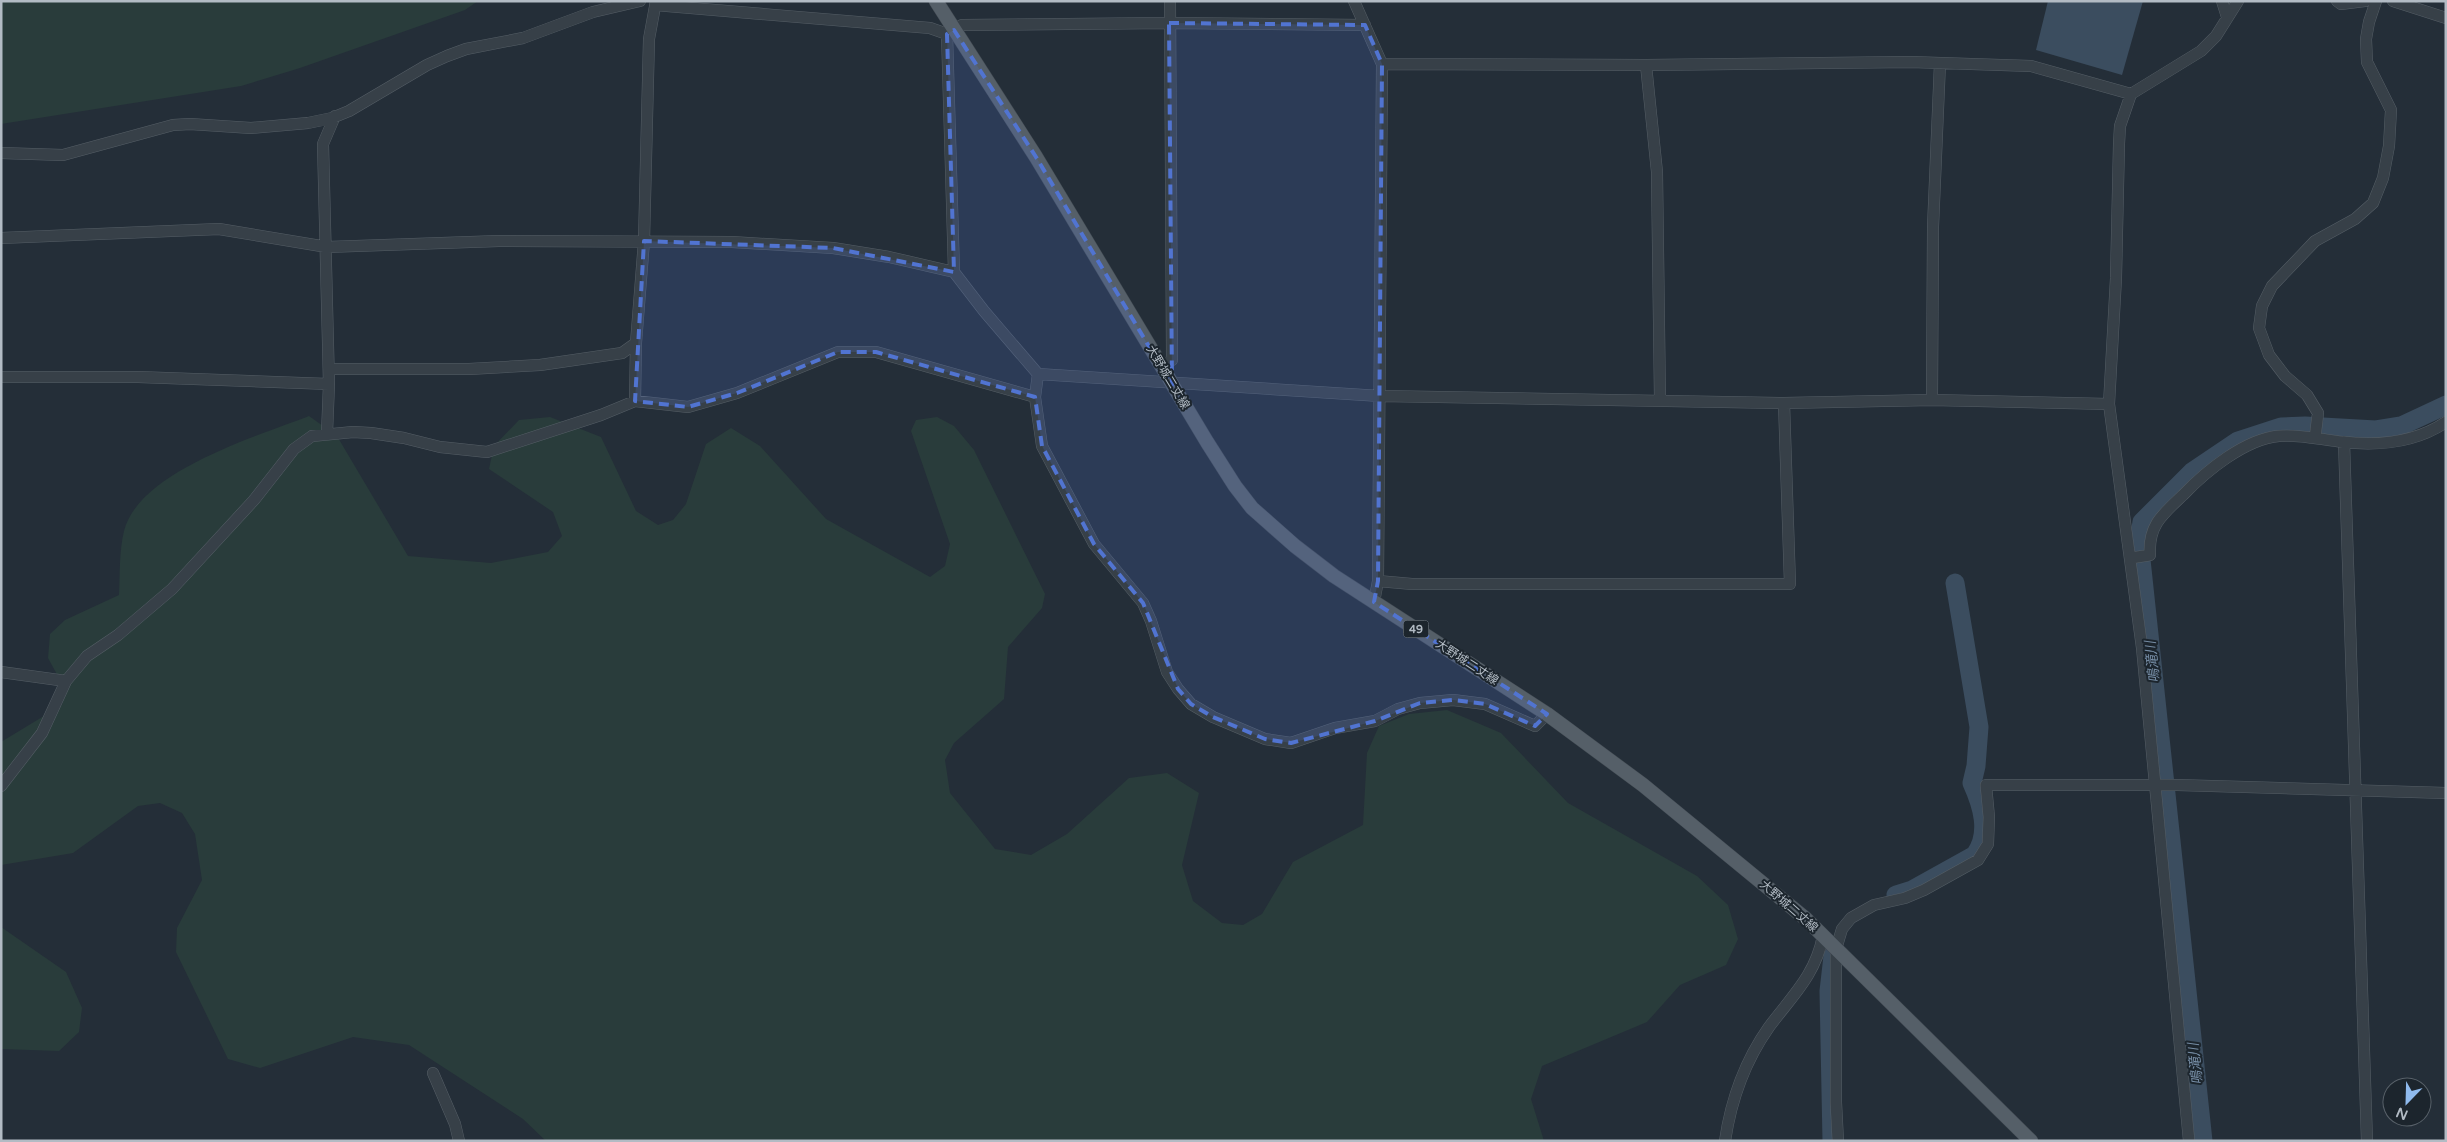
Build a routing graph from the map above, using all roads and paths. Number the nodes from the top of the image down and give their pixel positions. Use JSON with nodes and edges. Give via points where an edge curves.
{"nodes":[{"id":1,"x":640,"y":1,"type":"edge"},
{"id":2,"x":1170,"y":1,"type":"edge"},
{"id":3,"x":1354,"y":1,"type":"edge"},
{"id":4,"x":2222,"y":1,"type":"edge"},
{"id":5,"x":2238,"y":1,"type":"edge"},
{"id":6,"x":2337,"y":1,"type":"edge"},
{"id":7,"x":2365,"y":1,"type":"edge"},
{"id":8,"x":2376,"y":1,"type":"edge"},
{"id":9,"x":2393,"y":1,"type":"edge"},
{"id":10,"x":937,"y":2,"type":"edge"},
{"id":11,"x":655,"y":3,"type":"edge"},
{"id":12,"x":2227,"y":17,"type":"junction"},
{"id":13,"x":2446,"y":18,"type":"edge"},
{"id":14,"x":1169,"y":22,"type":"junction"},
{"id":15,"x":1365,"y":26,"type":"junction"},
{"id":16,"x":951,"y":32,"type":"junction"},
{"id":17,"x":1940,"y":63,"type":"junction"},
{"id":18,"x":1382,"y":64,"type":"junction"},
{"id":19,"x":1646,"y":65,"type":"junction"},
{"id":20,"x":2131,"y":94,"type":"junction"},
{"id":21,"x":335,"y":116,"type":"junction"},
{"id":22,"x":1,"y":153,"type":"edge"},
{"id":23,"x":1,"y":238,"type":"edge"},
{"id":24,"x":644,"y":241,"type":"junction"},
{"id":25,"x":327,"y":247,"type":"junction"},
{"id":26,"x":954,"y":272,"type":"junction"},
{"id":27,"x":636,"y":343,"type":"junction"},
{"id":28,"x":1161,"y":365,"type":"junction"},
{"id":29,"x":329,"y":369,"type":"junction"},
{"id":30,"x":1038,"y":374,"type":"junction"},
{"id":31,"x":1,"y":376,"type":"edge"},
{"id":32,"x":330,"y":384,"type":"junction"},
{"id":33,"x":1172,"y":384,"type":"junction"},
{"id":34,"x":1380,"y":396,"type":"junction"},
{"id":35,"x":1035,"y":397,"type":"junction"},
{"id":36,"x":1660,"y":400,"type":"junction"},
{"id":37,"x":1932,"y":400,"type":"junction"},
{"id":38,"x":635,"y":401,"type":"junction"},
{"id":39,"x":1784,"y":403,"type":"junction"},
{"id":40,"x":2109,"y":404,"type":"junction"},
{"id":41,"x":2446,"y":422,"type":"edge"},
{"id":42,"x":326,"y":433,"type":"junction"},
{"id":43,"x":2315,"y":438,"type":"junction"},
{"id":44,"x":2344,"y":442,"type":"junction"},
{"id":45,"x":2131,"y":558,"type":"junction"},
{"id":46,"x":1378,"y":581,"type":"junction"},
{"id":47,"x":1374,"y":602,"type":"junction"},
{"id":48,"x":1,"y":672,"type":"edge"},
{"id":49,"x":66,"y":681,"type":"junction"},
{"id":50,"x":1547,"y":714,"type":"junction"},
{"id":51,"x":2155,"y":785,"type":"junction"},
{"id":52,"x":1,"y":786,"type":"edge"},
{"id":53,"x":2357,"y":792,"type":"junction"},
{"id":54,"x":2446,"y":793,"type":"edge"},
{"id":55,"x":1824,"y":936,"type":"junction"},
{"id":56,"x":1836,"y":949,"type":"junction"},
{"id":57,"x":433,"y":1072,"type":"dead end"},
{"id":58,"x":459,"y":1141,"type":"edge"},
{"id":59,"x":1725,"y":1141,"type":"edge"},
{"id":60,"x":1838,"y":1141,"type":"edge"},
{"id":61,"x":2031,"y":1141,"type":"edge"},
{"id":62,"x":2189,"y":1141,"type":"edge"},
{"id":63,"x":2367,"y":1141,"type":"edge"}],
"edges":[{"from":1,"to":21,"type":"street","via":[[593,12],[523,38],[447,56]]},
{"from":2,"to":14,"type":"street"},
{"from":3,"to":15,"type":"street"},
{"from":4,"to":12,"type":"street"},
{"from":5,"to":12,"type":"street"},
{"from":6,"to":7,"type":"street","via":[[2341,4]]},
{"from":8,"to":43,"type":"street","via":[[2366,39],[2367,62],[2391,110],[2383,178],[2373,203],[2355,219],[2315,241],[2272,286],[2262,306],[2259,328],[2269,355],[2285,376],[2307,395],[2318,412]]},
{"from":9,"to":13,"type":"street"},
{"from":10,"to":16,"type":"main road","name":"大野城二丈線","number":"49"},
{"from":11,"to":16,"type":"street"},
{"from":11,"to":24,"type":"street","via":[[649,39]]},
{"from":12,"to":20,"type":"street","via":[[2216,36],[2200,51]]},
{"from":14,"to":15,"type":"street"},
{"from":14,"to":16,"type":"street","via":[[962,25]]},
{"from":14,"to":28,"type":"street","via":[[1172,360]]},
{"from":15,"to":18,"type":"street"},
{"from":16,"to":26,"type":"street"},
{"from":16,"to":28,"type":"main road","name":"大野城二丈線","number":"49","via":[[1036,157]]},
{"from":17,"to":19,"type":"street"},
{"from":17,"to":20,"type":"street","via":[[2031,66]]},
{"from":17,"to":37,"type":"street"},
{"from":18,"to":19,"type":"street"},
{"from":18,"to":34,"type":"street"},
{"from":19,"to":36,"type":"street","via":[[1657,172]]},
{"from":20,"to":40,"type":"street","via":[[2120,126]]},
{"from":21,"to":22,"type":"street","via":[[308,123],[251,128],[173,125],[63,155]]},
{"from":21,"to":25,"type":"street","via":[[323,144]]},
{"from":23,"to":25,"type":"street","via":[[219,229]]},
{"from":24,"to":25,"type":"street","via":[[499,241]]},
{"from":24,"to":26,"type":"street","via":[[833,248]]},
{"from":24,"to":27,"type":"street"},
{"from":25,"to":29,"type":"street"},
{"from":26,"to":30,"type":"street"},
{"from":27,"to":29,"type":"street","via":[[622,354],[540,366]]},
{"from":27,"to":38,"type":"street"},
{"from":28,"to":33,"type":"main road","name":"大野城二丈線","number":"49"},
{"from":29,"to":32,"type":"street"},
{"from":30,"to":33,"type":"street"},
{"from":30,"to":35,"type":"street"},
{"from":31,"to":32,"type":"street"},
{"from":32,"to":42,"type":"street"},
{"from":33,"to":34,"type":"street"},
{"from":33,"to":47,"type":"main road","name":"大野城二丈線","number":"49","via":[[1252,508],[1295,546]]},
{"from":34,"to":36,"type":"street"},
{"from":34,"to":46,"type":"street"},
{"from":35,"to":38,"type":"street","via":[[893,357],[858,351],[838,352],[737,393],[688,406]]},
{"from":35,"to":50,"type":"street","via":[[1042,446],[1094,544],[1143,603],[1152,621],[1167,672],[1191,704],[1264,738],[1291,743],[1336,728],[1375,721],[1398,709],[1420,703],[1453,700],[1485,704],[1534,726]]},
{"from":36,"to":39,"type":"street"},
{"from":37,"to":39,"type":"street"},
{"from":37,"to":40,"type":"street"},
{"from":38,"to":42,"type":"street","via":[[488,452],[440,447],[372,433]]},
{"from":39,"to":46,"type":"street","via":[[1790,584],[1412,584]]},
{"from":40,"to":45,"type":"street"},
{"from":41,"to":44,"type":"street","via":[[2434,430],[2392,444]]},
{"from":42,"to":49,"type":"street","via":[[312,436],[294,449],[248,506],[172,589],[118,635],[87,656]]},
{"from":43,"to":44,"type":"street"},
{"from":43,"to":45,"type":"street","via":[[2278,436],[2226,458],[2198,479],[2153,527],[2149,540],[2150,555]]},
{"from":44,"to":53,"type":"street"},
{"from":45,"to":51,"type":"street"},
{"from":46,"to":47,"type":"street"},
{"from":47,"to":50,"type":"main road","name":"大野城二丈線","number":"49"},
{"from":48,"to":49,"type":"street"},
{"from":49,"to":52,"type":"street","via":[[42,733]]},
{"from":50,"to":55,"type":"main road","name":"大野城二丈線","number":"49","via":[[1650,791]]},
{"from":51,"to":53,"type":"street"},
{"from":51,"to":56,"type":"street","via":[[1986,785],[1988,844],[1978,860],[1911,896],[1874,905],[1851,918],[1842,929]]},
{"from":51,"to":62,"type":"street"},
{"from":53,"to":54,"type":"street"},
{"from":53,"to":63,"type":"street"},
{"from":55,"to":56,"type":"main road","name":"大野城二丈線","number":"49"},
{"from":55,"to":59,"type":"street","via":[[1810,974],[1770,1027],[1744,1072]]},
{"from":56,"to":60,"type":"street"},
{"from":56,"to":61,"type":"main road","name":"大野城二丈線","number":"49"},
{"from":57,"to":58,"type":"street"}]}
